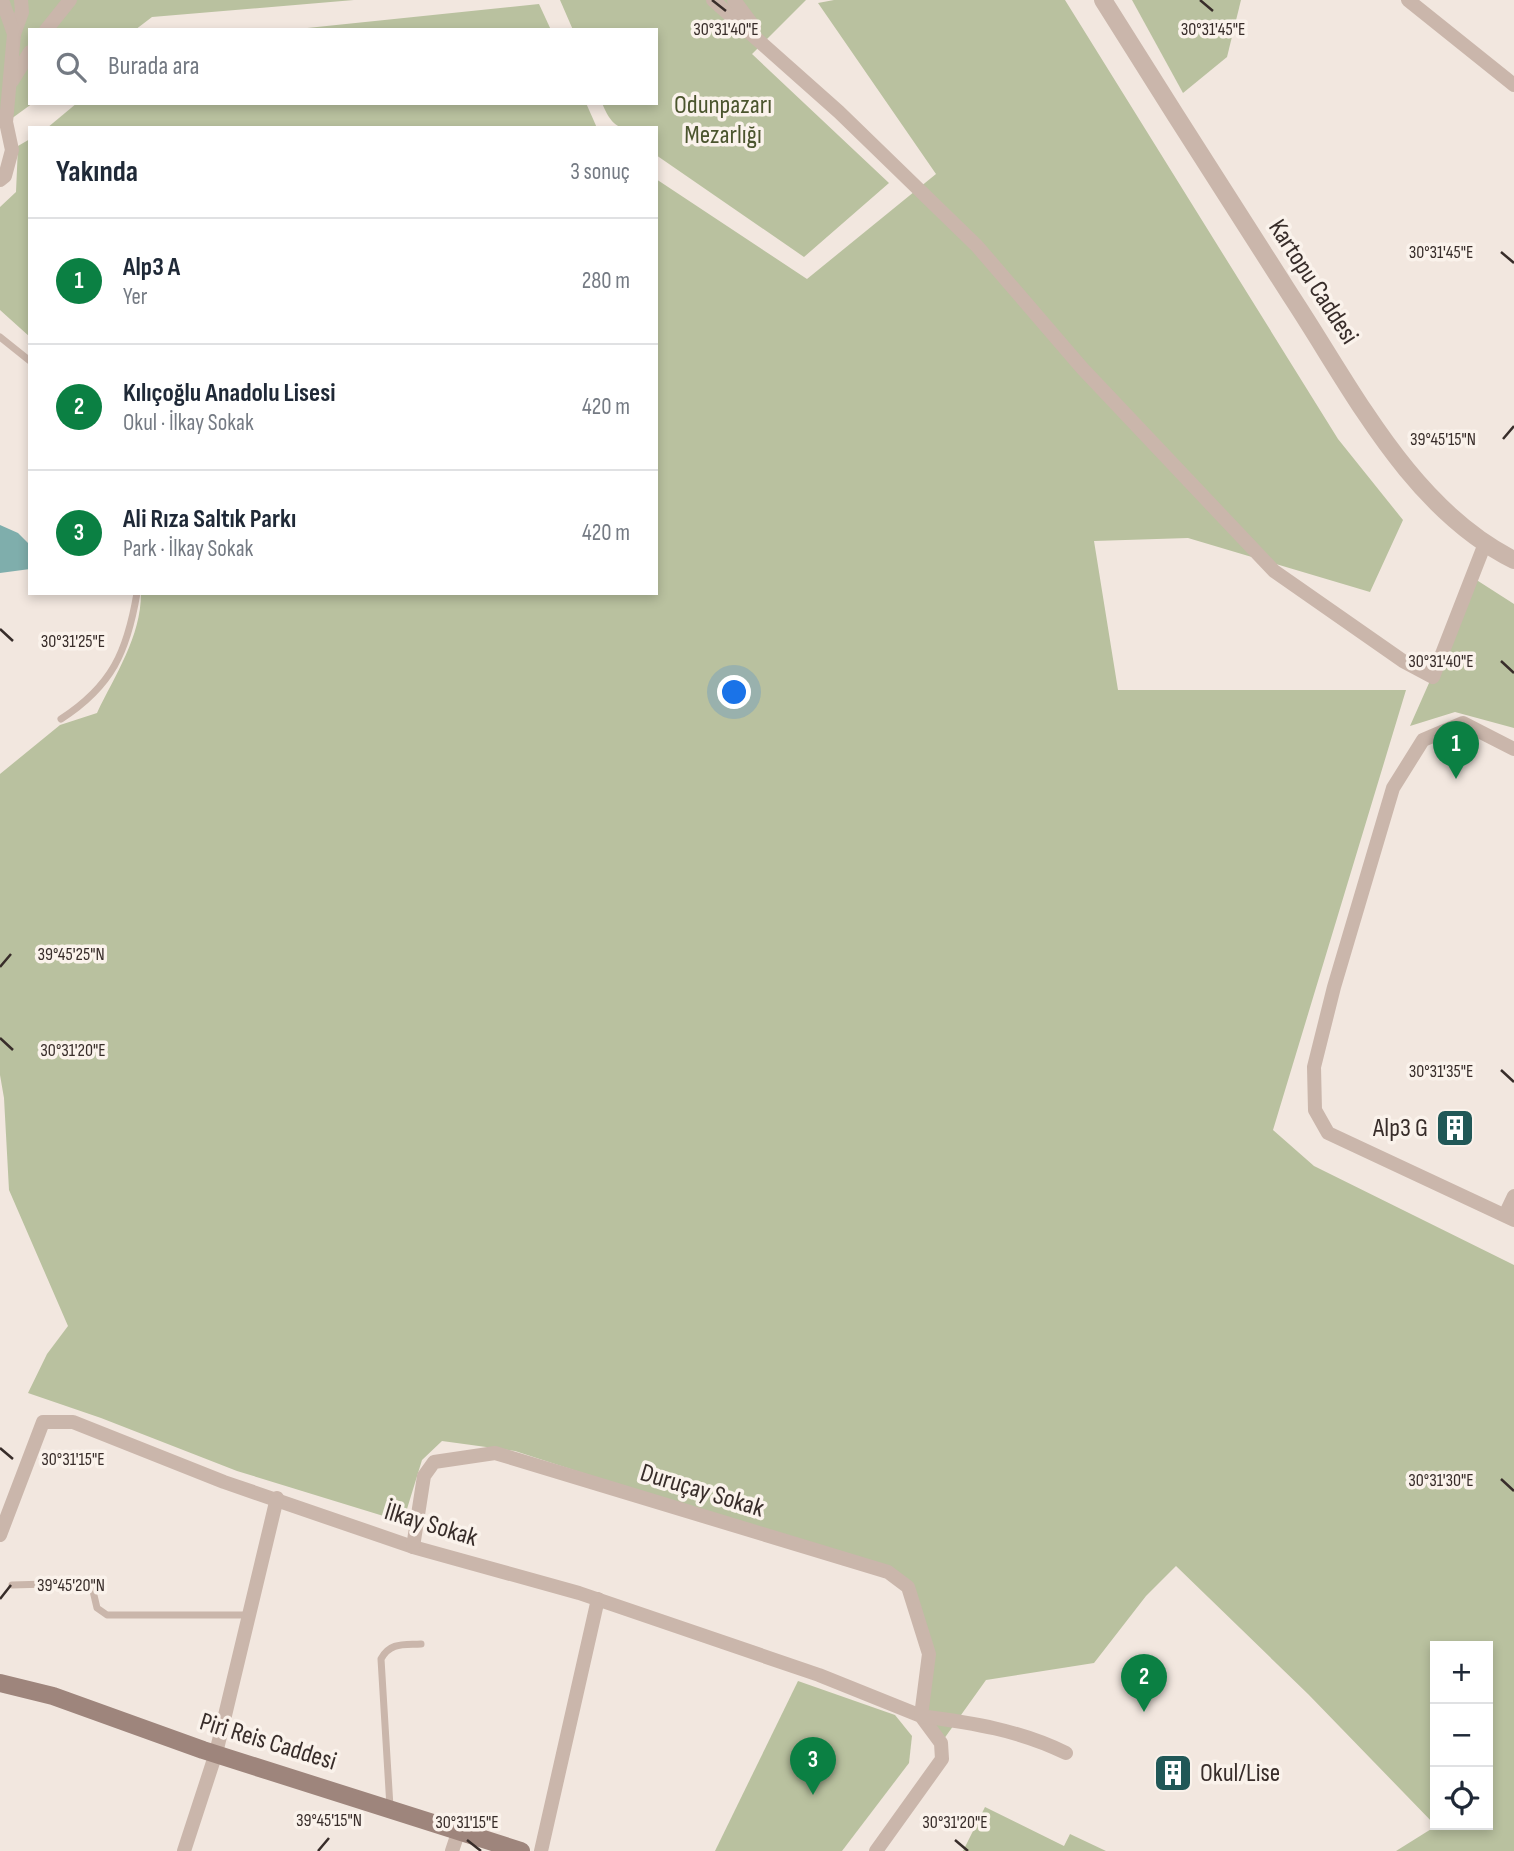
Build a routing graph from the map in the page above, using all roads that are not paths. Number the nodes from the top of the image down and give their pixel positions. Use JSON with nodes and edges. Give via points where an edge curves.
{"nodes":[{"id":1,"x":2,"y":0,"type":"edge"},
{"id":2,"x":21,"y":0,"type":"edge"},
{"id":3,"x":70,"y":0,"type":"edge"},
{"id":4,"x":713,"y":0,"type":"edge"},
{"id":5,"x":734,"y":0,"type":"edge"},
{"id":6,"x":1103,"y":0,"type":"edge"},
{"id":7,"x":1408,"y":0,"type":"edge"},
{"id":8,"x":48,"y":28,"type":"edge"},
{"id":9,"x":14,"y":34,"type":"junction"},
{"id":10,"x":772,"y":51,"type":"junction"},
{"id":11,"x":28,"y":55,"type":"edge"},
{"id":12,"x":1514,"y":85,"type":"edge"},
{"id":13,"x":10,"y":86,"type":"junction"},
{"id":14,"x":0,"y":180,"type":"edge"},
{"id":15,"x":0,"y":337,"type":"edge"},
{"id":16,"x":28,"y":359,"type":"edge"},
{"id":17,"x":1484,"y":546,"type":"junction"},
{"id":18,"x":1514,"y":561,"type":"edge"},
{"id":19,"x":137,"y":595,"type":"edge"},
{"id":20,"x":61,"y":719,"type":"dead end"},
{"id":21,"x":1514,"y":749,"type":"edge"},
{"id":22,"x":1514,"y":1196,"type":"edge"},
{"id":23,"x":1509,"y":1217,"type":"edge"},
{"id":24,"x":277,"y":1498,"type":"junction"},
{"id":25,"x":0,"y":1535,"type":"edge"},
{"id":26,"x":413,"y":1547,"type":"junction"},
{"id":27,"x":12,"y":1585,"type":"dead end"},
{"id":28,"x":598,"y":1599,"type":"junction"},
{"id":29,"x":249,"y":1615,"type":"junction"},
{"id":30,"x":421,"y":1644,"type":"dead end"},
{"id":31,"x":0,"y":1683,"type":"edge"},
{"id":32,"x":921,"y":1716,"type":"junction"},
{"id":33,"x":216,"y":1753,"type":"junction"},
{"id":34,"x":1066,"y":1754,"type":"dead end"},
{"id":35,"x":390,"y":1808,"type":"junction"},
{"id":36,"x":459,"y":1829,"type":"junction"},
{"id":37,"x":184,"y":1851,"type":"edge"},
{"id":38,"x":452,"y":1851,"type":"edge"},
{"id":39,"x":521,"y":1851,"type":"edge"},
{"id":40,"x":541,"y":1851,"type":"edge"},
{"id":41,"x":876,"y":1851,"type":"edge"}],
"edges":[{"from":1,"to":9,"type":"street"},
{"from":2,"to":9,"type":"street"},
{"from":3,"to":8,"type":"street"},
{"from":4,"to":10,"type":"street"},
{"from":5,"to":10,"type":"street"},
{"from":6,"to":17,"type":"street","name":"Kartopu Caddesi","via":[[1390,447],[1426,493]]},
{"from":7,"to":12,"type":"street"},
{"from":9,"to":13,"type":"street"},
{"from":10,"to":17,"type":"street","via":[[977,246],[1082,368],[1274,570],[1402,661],[1433,677]]},
{"from":11,"to":13,"type":"street"},
{"from":13,"to":14,"type":"street","via":[[6,122],[12,150]]},
{"from":15,"to":16,"type":"lane"},
{"from":17,"to":18,"type":"street","name":"Kartopu Caddesi"},
{"from":19,"to":20,"type":"lane","via":[[131,630],[114,670],[88,701]]},
{"from":21,"to":23,"type":"street","via":[[1463,723],[1423,740],[1393,788],[1314,1067],[1315,1110],[1328,1133]]},
{"from":22,"to":23,"type":"street"},
{"from":24,"to":25,"type":"street","name":"İlkay Sokak","via":[[73,1422],[43,1422]]},
{"from":24,"to":26,"type":"street","name":"İlkay Sokak"},
{"from":24,"to":29,"type":"street"},
{"from":26,"to":28,"type":"street","name":"İlkay Sokak"},
{"from":26,"to":32,"type":"street","name":"Duruçay Sokak","via":[[424,1476],[434,1461],[495,1453],[888,1572],[908,1587],[929,1654]]},
{"from":27,"to":29,"type":"lane","via":[[82,1583],[93,1591],[96,1608],[107,1615]]},
{"from":28,"to":32,"type":"street","name":"İlkay Sokak","via":[[779,1660]]},
{"from":28,"to":40,"type":"street"},
{"from":29,"to":33,"type":"street"},
{"from":30,"to":35,"type":"lane","via":[[387,1649],[381,1659]]},
{"from":31,"to":33,"type":"main road","name":"Piri Reis Caddesi","via":[[53,1696]]},
{"from":32,"to":34,"type":"street","name":"İlkay Sokak","via":[[989,1725],[1037,1739]]},
{"from":32,"to":41,"type":"street","via":[[941,1743],[942,1759]]},
{"from":33,"to":35,"type":"main road","name":"Piri Reis Caddesi"},
{"from":33,"to":37,"type":"street"},
{"from":35,"to":36,"type":"main road","name":"Piri Reis Caddesi"},
{"from":36,"to":38,"type":"street"},
{"from":36,"to":39,"type":"main road","name":"Piri Reis Caddesi"}]}
